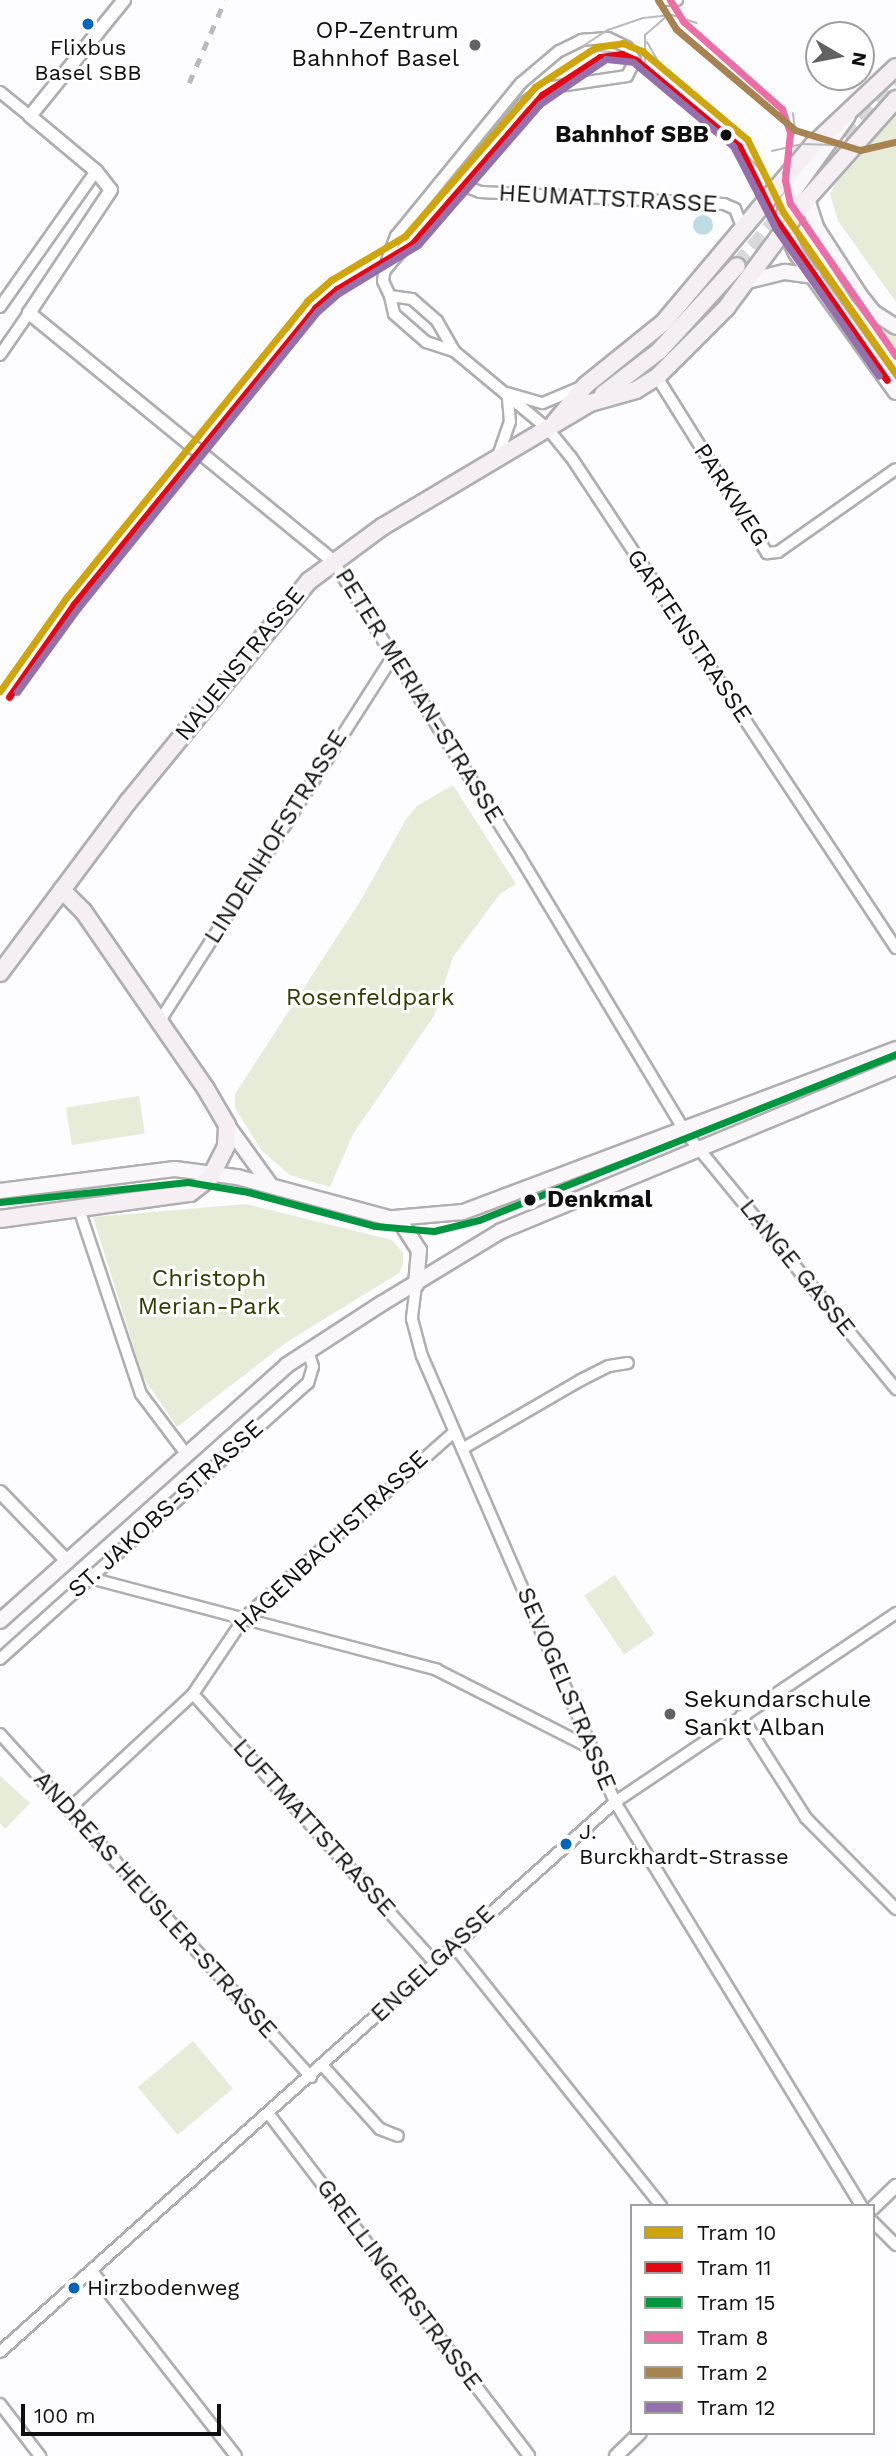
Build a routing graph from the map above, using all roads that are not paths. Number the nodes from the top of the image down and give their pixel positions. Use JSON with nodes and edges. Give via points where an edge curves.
{"nodes":[{"id":1,"x":124,"y":0,"type":"edge"},
{"id":2,"x":663,"y":0,"type":"edge"},
{"id":3,"x":677,"y":0,"type":"edge"},
{"id":4,"x":896,"y":67,"type":"edge"},
{"id":5,"x":0,"y":92,"type":"edge"},
{"id":6,"x":896,"y":99,"type":"edge"},
{"id":7,"x":30,"y":116,"type":"junction"},
{"id":8,"x":848,"y":116,"type":"junction"},
{"id":9,"x":96,"y":171,"type":"junction"},
{"id":10,"x":457,"y":183,"type":"junction"},
{"id":11,"x":807,"y":199,"type":"junction"},
{"id":12,"x":784,"y":229,"type":"junction"},
{"id":13,"x":744,"y":231,"type":"junction"},
{"id":14,"x":737,"y":266,"type":"tunnel mouth"},
{"id":15,"x":386,"y":269,"type":"junction"},
{"id":16,"x":814,"y":276,"type":"junction"},
{"id":17,"x":748,"y":281,"type":"junction"},
{"id":18,"x":4,"y":292,"type":"edge"},
{"id":19,"x":390,"y":296,"type":"junction"},
{"id":20,"x":0,"y":307,"type":"edge"},
{"id":21,"x":29,"y":313,"type":"junction"},
{"id":22,"x":896,"y":327,"type":"edge"},
{"id":23,"x":454,"y":351,"type":"junction"},
{"id":24,"x":0,"y":355,"type":"edge"},
{"id":25,"x":657,"y":377,"type":"junction"},
{"id":26,"x":586,"y":385,"type":"junction"},
{"id":27,"x":896,"y":392,"type":"edge"},
{"id":28,"x":505,"y":394,"type":"junction"},
{"id":29,"x":590,"y":403,"type":"junction"},
{"id":30,"x":548,"y":429,"type":"junction"},
{"id":31,"x":497,"y":460,"type":"junction"},
{"id":32,"x":896,"y":469,"type":"edge"},
{"id":33,"x":333,"y":561,"type":"junction"},
{"id":34,"x":393,"y":656,"type":"junction"},
{"id":35,"x":62,"y":890,"type":"junction"},
{"id":36,"x":896,"y":948,"type":"edge"},
{"id":37,"x":0,"y":973,"type":"edge"},
{"id":38,"x":160,"y":1019,"type":"junction"},
{"id":39,"x":896,"y":1048,"type":"edge"},
{"id":40,"x":896,"y":1067,"type":"edge"},
{"id":41,"x":227,"y":1125,"type":"junction"},
{"id":42,"x":685,"y":1132,"type":"junction"},
{"id":43,"x":698,"y":1147,"type":"junction"},
{"id":44,"x":215,"y":1172,"type":"junction"},
{"id":45,"x":273,"y":1186,"type":"junction"},
{"id":46,"x":0,"y":1191,"type":"edge"},
{"id":47,"x":79,"y":1209,"type":"junction"},
{"id":48,"x":394,"y":1218,"type":"junction"},
{"id":49,"x":0,"y":1219,"type":"edge"},
{"id":50,"x":415,"y":1285,"type":"junction"},
{"id":51,"x":308,"y":1351,"type":"junction"},
{"id":52,"x":628,"y":1363,"type":"dead end"},
{"id":53,"x":896,"y":1389,"type":"edge"},
{"id":54,"x":454,"y":1432,"type":"junction"},
{"id":55,"x":461,"y":1449,"type":"junction"},
{"id":56,"x":187,"y":1455,"type":"junction"},
{"id":57,"x":0,"y":1492,"type":"edge"},
{"id":58,"x":67,"y":1561,"type":"junction"},
{"id":59,"x":90,"y":1578,"type":"junction"},
{"id":60,"x":896,"y":1613,"type":"edge"},
{"id":61,"x":245,"y":1617,"type":"junction"},
{"id":62,"x":0,"y":1620,"type":"edge"},
{"id":63,"x":0,"y":1659,"type":"edge"},
{"id":64,"x":193,"y":1694,"type":"junction"},
{"id":65,"x":741,"y":1716,"type":"junction"},
{"id":66,"x":0,"y":1734,"type":"edge"},
{"id":67,"x":589,"y":1747,"type":"junction"},
{"id":68,"x":615,"y":1802,"type":"junction"},
{"id":69,"x":69,"y":1809,"type":"junction"},
{"id":70,"x":896,"y":1909,"type":"edge"},
{"id":71,"x":453,"y":1945,"type":"junction"},
{"id":72,"x":434,"y":1962,"type":"junction"},
{"id":73,"x":323,"y":2066,"type":"junction"},
{"id":74,"x":311,"y":2077,"type":"junction"},
{"id":75,"x":268,"y":2113,"type":"junction"},
{"id":76,"x":398,"y":2136,"type":"dead end"},
{"id":77,"x":896,"y":2186,"type":"edge"},
{"id":78,"x":658,"y":2204,"type":"edge"},
{"id":79,"x":861,"y":2204,"type":"edge"},
{"id":80,"x":875,"y":2206,"type":"edge"},
{"id":81,"x":875,"y":2224,"type":"edge"},
{"id":82,"x":896,"y":2245,"type":"edge"},
{"id":83,"x":92,"y":2271,"type":"junction"},
{"id":84,"x":0,"y":2352,"type":"edge"},
{"id":85,"x":0,"y":2404,"type":"edge"},
{"id":86,"x":638,"y":2435,"type":"edge"},
{"id":87,"x":40,"y":2456,"type":"edge"},
{"id":88,"x":236,"y":2456,"type":"edge"},
{"id":89,"x":529,"y":2456,"type":"edge"},
{"id":90,"x":616,"y":2456,"type":"edge"}],
"edges":[{"from":1,"to":7,"type":"street"},
{"from":2,"to":3,"type":"street"},
{"from":4,"to":8,"type":"main road","name":"NAUENSTRASSE"},
{"from":5,"to":7,"type":"street"},
{"from":6,"to":11,"type":"main road","name":"NAUENSTRASSE"},
{"from":7,"to":9,"type":"street"},
{"from":8,"to":12,"type":"main road","via":[[787,201]]},
{"from":8,"to":13,"type":"main road","name":"NAUENSTRASSE","via":[[814,144]]},
{"from":9,"to":18,"type":"street"},
{"from":9,"to":21,"type":"street","via":[[110,186],[110,196]]},
{"from":10,"to":13,"type":"street","name":"HEUMATTSTRASSE","via":[[480,191],[724,204],[735,209]]},
{"from":10,"to":15,"type":"street"},
{"from":10,"to":15,"type":"street","via":[[536,93],[558,85],[619,80],[633,69],[632,52],[615,40],[592,38],[564,48],[540,65],[408,218],[391,247]]},
{"from":11,"to":12,"type":"main road","name":"NAUENSTRASSE"},
{"from":11,"to":22,"type":"main road","via":[[814,222],[859,294],[873,312]]},
{"from":12,"to":16,"type":"main road"},
{"from":12,"to":17,"type":"main road","name":"NAUENSTRASSE"},
{"from":13,"to":26,"type":"main road","name":"NAUENSTRASSE","via":[[664,322]]},
{"from":14,"to":29,"type":"main road","via":[[659,351]]},
{"from":15,"to":19,"type":"street","via":[[383,290]]},
{"from":16,"to":17,"type":"main road","via":[[785,272]]},
{"from":16,"to":27,"type":"main road"},
{"from":17,"to":25,"type":"main road","name":"NAUENSTRASSE","via":[[702,335]]},
{"from":18,"to":20,"type":"street"},
{"from":19,"to":23,"type":"street","name":"GARTENSTRASSE","via":[[404,296],[429,314],[447,333]]},
{"from":19,"to":23,"type":"street","name":"GARTENSTRASSE","via":[[388,305],[394,314],[426,342]]},
{"from":21,"to":24,"type":"street"},
{"from":21,"to":33,"type":"street","name":"PETER MERIAN-STRASSE"},
{"from":23,"to":28,"type":"street","name":"GARTENSTRASSE"},
{"from":25,"to":29,"type":"main road","name":"NAUENSTRASSE","via":[[636,390]]},
{"from":25,"to":32,"type":"street","name":"PARKWEG","via":[[767,553],[778,552]]},
{"from":26,"to":28,"type":"street","via":[[542,403]]},
{"from":26,"to":30,"type":"main road","name":"NAUENSTRASSE"},
{"from":28,"to":30,"type":"street","name":"GARTENSTRASSE"},
{"from":28,"to":31,"type":"street","via":[[510,422]]},
{"from":29,"to":30,"type":"main road","name":"NAUENSTRASSE"},
{"from":30,"to":31,"type":"main road","name":"NAUENSTRASSE"},
{"from":30,"to":36,"type":"street","name":"GARTENSTRASSE"},
{"from":31,"to":33,"type":"main road","name":"NAUENSTRASSE"},
{"from":33,"to":34,"type":"street","name":"PETER MERIAN-STRASSE"},
{"from":33,"to":35,"type":"main road","name":"NAUENSTRASSE","via":[[272,621]]},
{"from":34,"to":38,"type":"street","name":"LINDENHOFSTRASSE"},
{"from":34,"to":42,"type":"street","name":"PETER MERIAN-STRASSE"},
{"from":35,"to":37,"type":"main road","name":"NAUENSTRASSE"},
{"from":35,"to":38,"type":"main road","via":[[83,911]]},
{"from":38,"to":41,"type":"main road"},
{"from":39,"to":42,"type":"main road"},
{"from":40,"to":43,"type":"main road","name":"ST. JAKOBS-STRASSE"},
{"from":41,"to":44,"type":"main road","via":[[226,1146]]},
{"from":41,"to":45,"type":"main road","via":[[252,1165]]},
{"from":42,"to":43,"type":"street","name":"PETER MERIAN-STRASSE"},
{"from":42,"to":48,"type":"main road","via":[[463,1212]]},
{"from":43,"to":50,"type":"main road","name":"ST. JAKOBS-STRASSE","via":[[501,1231]]},
{"from":43,"to":53,"type":"street","name":"LANGE GASSE"},
{"from":44,"to":45,"type":"main road"},
{"from":44,"to":46,"type":"main road","via":[[158,1170]]},
{"from":44,"to":47,"type":"main road","via":[[198,1189],[176,1197]]},
{"from":45,"to":48,"type":"main road"},
{"from":47,"to":49,"type":"main road"},
{"from":47,"to":56,"type":"street","via":[[141,1394]]},
{"from":48,"to":50,"type":"main road","via":[[417,1243]]},
{"from":50,"to":51,"type":"main road","name":"ST. JAKOBS-STRASSE"},
{"from":50,"to":54,"type":"street","name":"SEVOGELSTRASSE","via":[[412,1319],[418,1345]]},
{"from":51,"to":56,"type":"main road","name":"ST. JAKOBS-STRASSE"},
{"from":51,"to":59,"type":"street","name":"ST. JAKOBS-STRASSE","via":[[313,1367],[308,1383]]},
{"from":52,"to":55,"type":"street","via":[[580,1380]]},
{"from":54,"to":55,"type":"street","name":"SEVOGELSTRASSE"},
{"from":54,"to":61,"type":"street","name":"HAGENBACHSTRASSE"},
{"from":55,"to":67,"type":"street","name":"SEVOGELSTRASSE"},
{"from":56,"to":58,"type":"main road","name":"ST. JAKOBS-STRASSE"},
{"from":57,"to":58,"type":"street"},
{"from":58,"to":62,"type":"main road","name":"ST. JAKOBS-STRASSE"},
{"from":59,"to":61,"type":"street"},
{"from":59,"to":63,"type":"street","name":"ST. JAKOBS-STRASSE"},
{"from":60,"to":65,"type":"street","name":"ENGELGASSE"},
{"from":61,"to":64,"type":"street","name":"HAGENBACHSTRASSE"},
{"from":61,"to":67,"type":"street","via":[[437,1670]]},
{"from":64,"to":69,"type":"street","name":"HAGENBACHSTRASSE"},
{"from":64,"to":72,"type":"street","name":"LUFTMATTSTRASSE"},
{"from":65,"to":68,"type":"street","name":"ENGELGASSE"},
{"from":65,"to":70,"type":"street","via":[[806,1818]]},
{"from":66,"to":69,"type":"street","name":"ANDREAS HEUSLER-STRASSE"},
{"from":67,"to":68,"type":"street","name":"SEVOGELSTRASSE"},
{"from":68,"to":71,"type":"street","name":"ENGELGASSE"},
{"from":68,"to":79,"type":"street","name":"SEVOGELSTRASSE"},
{"from":69,"to":74,"type":"street","name":"ANDREAS HEUSLER-STRASSE"},
{"from":71,"to":72,"type":"street","name":"ENGELGASSE"},
{"from":71,"to":78,"type":"street"},
{"from":72,"to":73,"type":"street","name":"ENGELGASSE"},
{"from":73,"to":74,"type":"street","name":"ENGELGASSE"},
{"from":73,"to":76,"type":"street","via":[[380,2129]]},
{"from":74,"to":75,"type":"street","name":"ENGELGASSE"},
{"from":75,"to":83,"type":"street","name":"ENGELGASSE"},
{"from":75,"to":89,"type":"street","name":"GRELLINGERSTRASSE"},
{"from":77,"to":80,"type":"street"},
{"from":81,"to":82,"type":"street"},
{"from":83,"to":84,"type":"street","name":"ENGELGASSE"},
{"from":83,"to":88,"type":"street"},
{"from":85,"to":87,"type":"street"},
{"from":86,"to":90,"type":"street"}]}
